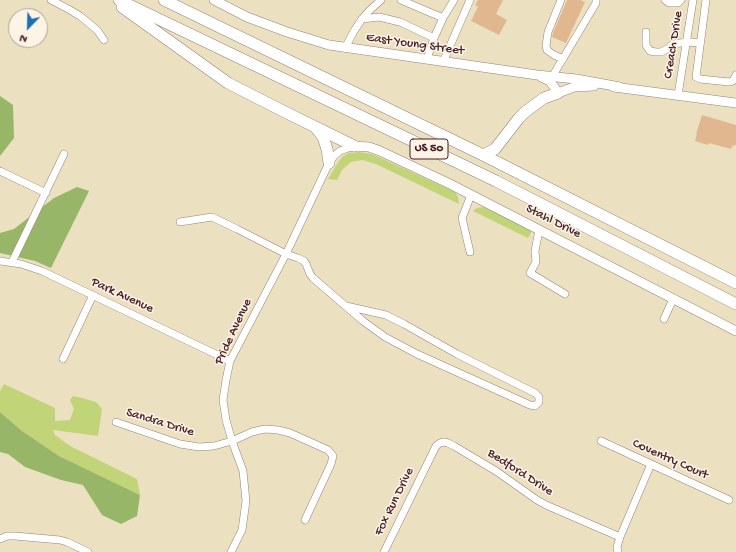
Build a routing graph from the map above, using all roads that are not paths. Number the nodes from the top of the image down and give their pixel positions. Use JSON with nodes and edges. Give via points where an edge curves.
{"nodes":[{"id":1,"x":51,"y":0,"type":"edge"},
{"id":2,"x":112,"y":0,"type":"edge"},
{"id":3,"x":119,"y":0,"type":"edge"},
{"id":4,"x":164,"y":0,"type":"edge"},
{"id":5,"x":214,"y":0,"type":"edge"},
{"id":6,"x":381,"y":0,"type":"edge"},
{"id":7,"x":401,"y":0,"type":"edge"},
{"id":8,"x":454,"y":0,"type":"edge"},
{"id":9,"x":470,"y":0,"type":"edge"},
{"id":10,"x":561,"y":0,"type":"edge"},
{"id":11,"x":596,"y":0,"type":"edge"},
{"id":12,"x":666,"y":0,"type":"edge"},
{"id":13,"x":681,"y":0,"type":"edge"},
{"id":14,"x":693,"y":3,"type":"edge"},
{"id":15,"x":706,"y":3,"type":"edge"},
{"id":16,"x":443,"y":18,"type":"junction"},
{"id":17,"x":362,"y":19,"type":"junction"},
{"id":18,"x":646,"y":32,"type":"dead end"},
{"id":19,"x":434,"y":38,"type":"junction"},
{"id":20,"x":104,"y":40,"type":"dead end"},
{"id":21,"x":687,"y":42,"type":"junction"},
{"id":22,"x":700,"y":43,"type":"junction"},
{"id":23,"x":344,"y":48,"type":"junction"},
{"id":24,"x":427,"y":59,"type":"junction"},
{"id":25,"x":563,"y":59,"type":"junction"},
{"id":26,"x":684,"y":60,"type":"junction"},
{"id":27,"x":698,"y":61,"type":"junction"},
{"id":28,"x":443,"y":62,"type":"junction"},
{"id":29,"x":537,"y":75,"type":"junction"},
{"id":30,"x":736,"y":75,"type":"edge"},
{"id":31,"x":552,"y":77,"type":"junction"},
{"id":32,"x":620,"y":87,"type":"junction"},
{"id":33,"x":558,"y":93,"type":"junction"},
{"id":34,"x":678,"y":95,"type":"junction"},
{"id":35,"x":736,"y":103,"type":"edge"},
{"id":36,"x":316,"y":127,"type":"junction"},
{"id":37,"x":354,"y":146,"type":"junction"},
{"id":38,"x":64,"y":154,"type":"dead end"},
{"id":39,"x":483,"y":155,"type":"junction"},
{"id":40,"x":329,"y":163,"type":"junction"},
{"id":41,"x":0,"y":171,"type":"edge"},
{"id":42,"x":46,"y":193,"type":"junction"},
{"id":43,"x":471,"y":195,"type":"junction"},
{"id":44,"x":180,"y":222,"type":"dead end"},
{"id":45,"x":540,"y":230,"type":"junction"},
{"id":46,"x":470,"y":252,"type":"dead end"},
{"id":47,"x":286,"y":254,"type":"junction"},
{"id":48,"x":1,"y":261,"type":"edge"},
{"id":49,"x":12,"y":262,"type":"junction"},
{"id":50,"x":0,"y":269,"type":"edge"},
{"id":51,"x":736,"y":283,"type":"edge"},
{"id":52,"x":564,"y":294,"type":"dead end"},
{"id":53,"x":93,"y":295,"type":"junction"},
{"id":54,"x":674,"y":299,"type":"junction"},
{"id":55,"x":736,"y":304,"type":"edge"},
{"id":56,"x":346,"y":306,"type":"junction"},
{"id":57,"x":664,"y":319,"type":"dead end"},
{"id":58,"x":736,"y":331,"type":"edge"},
{"id":59,"x":63,"y":359,"type":"dead end"},
{"id":60,"x":230,"y":361,"type":"junction"},
{"id":61,"x":116,"y":422,"type":"dead end"},
{"id":62,"x":232,"y":441,"type":"junction"},
{"id":63,"x":600,"y":441,"type":"dead end"},
{"id":64,"x":452,"y":445,"type":"joint"},
{"id":65,"x":651,"y":464,"type":"junction"},
{"id":66,"x":729,"y":500,"type":"dead end"},
{"id":67,"x":305,"y":520,"type":"dead end"},
{"id":68,"x":620,"y":537,"type":"junction"},
{"id":69,"x":0,"y":539,"type":"edge"},
{"id":70,"x":88,"y":552,"type":"edge"},
{"id":71,"x":231,"y":552,"type":"edge"},
{"id":72,"x":384,"y":552,"type":"edge"},
{"id":73,"x":618,"y":552,"type":"edge"}],
"edges":[{"from":1,"to":20,"type":"street","via":[[80,16],[97,30]]},
{"from":2,"to":36,"type":"highway","via":[[228,83]]},
{"from":3,"to":55,"type":"highway","number":"US 50","via":[[489,178]]},
{"from":4,"to":39,"type":"highway","number":"US 50"},
{"from":5,"to":23,"type":"main road","name":"East Young Street","via":[[247,17],[287,32]]},
{"from":6,"to":17,"type":"street"},
{"from":7,"to":16,"type":"street"},
{"from":8,"to":16,"type":"street"},
{"from":9,"to":28,"type":"street"},
{"from":10,"to":25,"type":"street","via":[[548,32],[546,46],[547,50]]},
{"from":11,"to":25,"type":"street"},
{"from":12,"to":13,"type":"street","via":[[674,4]]},
{"from":14,"to":15,"type":"street"},
{"from":14,"to":21,"type":"street","name":"Creach Drive"},
{"from":15,"to":22,"type":"street"},
{"from":16,"to":19,"type":"street"},
{"from":17,"to":19,"type":"street","via":[[380,17],[400,22]]},
{"from":17,"to":23,"type":"street"},
{"from":18,"to":21,"type":"street","via":[[646,45],[650,51],[661,52],[673,44]]},
{"from":19,"to":24,"type":"street"},
{"from":21,"to":22,"type":"street"},
{"from":21,"to":26,"type":"street","name":"Creach Drive"},
{"from":22,"to":27,"type":"street"},
{"from":23,"to":24,"type":"main road","name":"East Young Street"},
{"from":24,"to":28,"type":"main road","name":"East Young Street"},
{"from":25,"to":31,"type":"street"},
{"from":26,"to":27,"type":"street"},
{"from":26,"to":34,"type":"street","name":"Creach Drive"},
{"from":27,"to":30,"type":"street","via":[[696,77],[700,79],[729,82],[733,81]]},
{"from":28,"to":29,"type":"main road","name":"East Young Street"},
{"from":29,"to":31,"type":"main road","name":"East Young Street"},
{"from":29,"to":33,"type":"main road","via":[[554,85]]},
{"from":31,"to":32,"type":"main road","name":"East Young Street"},
{"from":32,"to":33,"type":"main road","name":"East Young Street","via":[[574,87]]},
{"from":32,"to":34,"type":"main road","name":"East Young Street"},
{"from":33,"to":39,"type":"highway","via":[[544,98],[525,112],[495,149]]},
{"from":34,"to":35,"type":"main road","name":"East Young Street"},
{"from":36,"to":37,"type":"highway"},
{"from":36,"to":40,"type":"highway","via":[[328,149]]},
{"from":37,"to":40,"type":"street","name":"Pride Avenue","via":[[340,151]]},
{"from":37,"to":43,"type":"main road","name":"Stahl Drive","via":[[380,151]]},
{"from":38,"to":42,"type":"street"},
{"from":39,"to":51,"type":"highway","number":"US 50"},
{"from":40,"to":47,"type":"street","name":"Pride Avenue"},
{"from":41,"to":42,"type":"street"},
{"from":42,"to":49,"type":"street"},
{"from":43,"to":45,"type":"main road","name":"Stahl Drive"},
{"from":43,"to":46,"type":"street","via":[[462,218]]},
{"from":44,"to":47,"type":"street","via":[[212,217]]},
{"from":45,"to":52,"type":"street","via":[[535,251],[536,262],[530,273]]},
{"from":45,"to":54,"type":"main road","name":"Stahl Drive"},
{"from":47,"to":56,"type":"street","via":[[304,261],[313,278]]},
{"from":47,"to":60,"type":"street","name":"Pride Avenue"},
{"from":48,"to":49,"type":"street","name":"Park Avenue"},
{"from":48,"to":50,"type":"street"},
{"from":49,"to":53,"type":"street","name":"Park Avenue","via":[[42,271]]},
{"from":53,"to":59,"type":"street"},
{"from":53,"to":60,"type":"street","name":"Park Avenue"},
{"from":54,"to":57,"type":"street"},
{"from":54,"to":58,"type":"main road","name":"Stahl Drive"},
{"from":56,"to":56,"type":"street","via":[[385,337],[417,354],[530,405],[535,406],[539,402],[539,396],[535,393],[386,315]]},
{"from":60,"to":62,"type":"street","name":"Pride Avenue","via":[[224,400]]},
{"from":61,"to":62,"type":"street","name":"Sandra Drive","via":[[180,444],[199,447]]},
{"from":62,"to":67,"type":"street","name":"Sandra Drive","via":[[252,432],[278,430],[328,450],[333,456],[331,464]]},
{"from":62,"to":71,"type":"street","name":"Pride Avenue","via":[[243,471],[246,502],[242,530]]},
{"from":63,"to":65,"type":"street","name":"Coventry Court"},
{"from":64,"to":68,"type":"street","name":"Bedford Drive","via":[[496,470],[546,505]]},
{"from":64,"to":72,"type":"street","name":"Fox Run Drive","via":[[444,442],[436,446]]},
{"from":65,"to":66,"type":"street","name":"Coventry Court"},
{"from":65,"to":68,"type":"street"},
{"from":68,"to":73,"type":"street"},
{"from":69,"to":70,"type":"street","via":[[16,536],[60,540]]}]}
